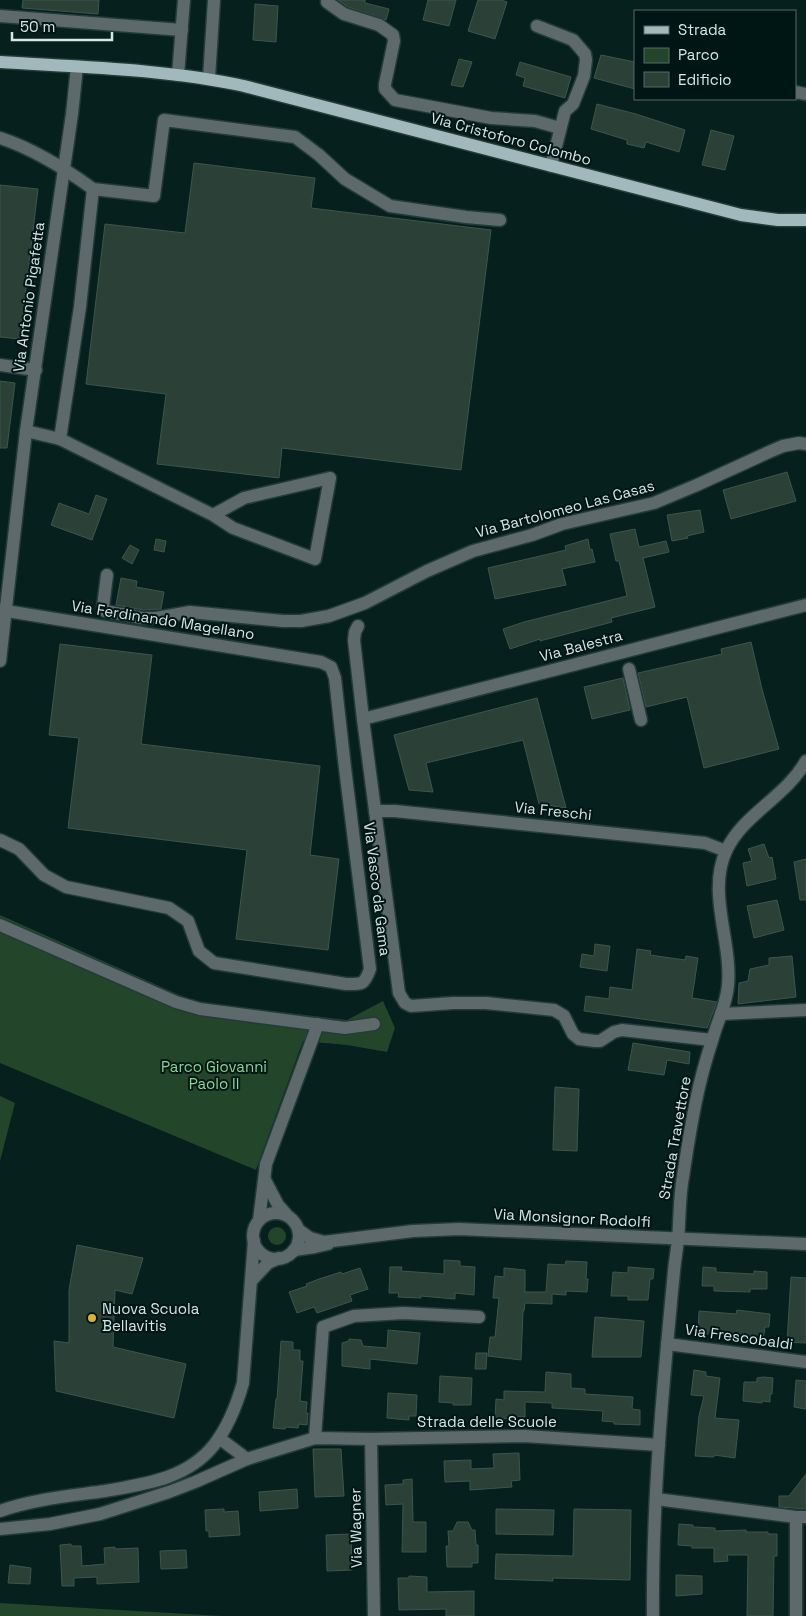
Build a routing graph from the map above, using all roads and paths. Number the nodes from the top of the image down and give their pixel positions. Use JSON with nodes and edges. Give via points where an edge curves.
{"nodes":[{"id":1,"x":184,"y":0,"type":"edge"},
{"id":2,"x":214,"y":0,"type":"edge"},
{"id":3,"x":327,"y":2,"type":"dead end"},
{"id":4,"x":0,"y":16,"type":"edge"},
{"id":5,"x":537,"y":26,"type":"dead end"},
{"id":6,"x":182,"y":30,"type":"junction"},
{"id":7,"x":0,"y":62,"type":"edge"},
{"id":8,"x":77,"y":67,"type":"junction"},
{"id":9,"x":178,"y":75,"type":"junction"},
{"id":10,"x":209,"y":78,"type":"junction"},
{"id":11,"x":560,"y":128,"type":"junction"},
{"id":12,"x":0,"y":138,"type":"edge"},
{"id":13,"x":551,"y":166,"type":"junction"},
{"id":14,"x":64,"y":169,"type":"junction"},
{"id":15,"x":93,"y":189,"type":"junction"},
{"id":16,"x":500,"y":220,"type":"dead end"},
{"id":17,"x":806,"y":220,"type":"edge"},
{"id":18,"x":0,"y":365,"type":"edge"},
{"id":19,"x":36,"y":370,"type":"junction"},
{"id":20,"x":26,"y":431,"type":"junction"},
{"id":21,"x":60,"y":439,"type":"junction"},
{"id":22,"x":806,"y":444,"type":"edge"},
{"id":23,"x":213,"y":515,"type":"junction"},
{"id":24,"x":107,"y":576,"type":"dead end"},
{"id":25,"x":806,"y":604,"type":"edge"},
{"id":26,"x":3,"y":611,"type":"edge"},
{"id":27,"x":358,"y":626,"type":"dead end"},
{"id":28,"x":0,"y":661,"type":"edge"},
{"id":29,"x":321,"y":662,"type":"joint"},
{"id":30,"x":629,"y":669,"type":"dead end"},
{"id":31,"x":364,"y":719,"type":"junction"},
{"id":32,"x":641,"y":720,"type":"dead end"},
{"id":33,"x":806,"y":761,"type":"edge"},
{"id":34,"x":375,"y":811,"type":"junction"},
{"id":35,"x":0,"y":840,"type":"edge"},
{"id":36,"x":726,"y":851,"type":"junction"},
{"id":37,"x":0,"y":925,"type":"edge"},
{"id":38,"x":806,"y":1010,"type":"edge"},
{"id":39,"x":721,"y":1014,"type":"junction"},
{"id":40,"x":318,"y":1024,"type":"junction"},
{"id":41,"x":374,"y":1024,"type":"dead end"},
{"id":42,"x":712,"y":1040,"type":"junction"},
{"id":43,"x":264,"y":1180,"type":"junction"},
{"id":44,"x":286,"y":1214,"type":"junction"},
{"id":45,"x":259,"y":1220,"type":"junction"},
{"id":46,"x":299,"y":1230,"type":"junction"},
{"id":47,"x":678,"y":1239,"type":"junction"},
{"id":48,"x":254,"y":1241,"type":"junction"},
{"id":49,"x":338,"y":1241,"type":"junction"},
{"id":50,"x":806,"y":1244,"type":"edge"},
{"id":51,"x":294,"y":1250,"type":"junction"},
{"id":52,"x":279,"y":1258,"type":"junction"},
{"id":53,"x":252,"y":1280,"type":"junction"},
{"id":54,"x":478,"y":1317,"type":"dead end"},
{"id":55,"x":667,"y":1344,"type":"junction"},
{"id":56,"x":806,"y":1362,"type":"edge"},
{"id":57,"x":219,"y":1438,"type":"junction"},
{"id":58,"x":315,"y":1438,"type":"junction"},
{"id":59,"x":371,"y":1439,"type":"junction"},
{"id":60,"x":659,"y":1445,"type":"junction"},
{"id":61,"x":246,"y":1458,"type":"junction"},
{"id":62,"x":95,"y":1492,"type":"junction"},
{"id":63,"x":656,"y":1499,"type":"junction"},
{"id":64,"x":0,"y":1511,"type":"edge"},
{"id":65,"x":108,"y":1512,"type":"junction"},
{"id":66,"x":801,"y":1517,"type":"edge"},
{"id":67,"x":0,"y":1529,"type":"edge"},
{"id":68,"x":374,"y":1616,"type":"edge"},
{"id":69,"x":653,"y":1616,"type":"edge"},
{"id":70,"x":796,"y":1616,"type":"edge"}],
"edges":[{"from":1,"to":6,"type":"street"},
{"from":2,"to":10,"type":"street"},
{"from":3,"to":11,"type":"street","via":[[344,14],[379,25],[393,35],[385,89],[395,100],[491,118],[535,121]]},
{"from":4,"to":6,"type":"street"},
{"from":5,"to":11,"type":"street","via":[[573,40],[585,54],[586,67],[581,84],[573,104],[565,111]]},
{"from":6,"to":9,"type":"street"},
{"from":7,"to":8,"type":"main road","name":"Via Cristoforo Colombo"},
{"from":8,"to":9,"type":"main road","name":"Via Cristoforo Colombo"},
{"from":8,"to":14,"type":"street","name":"Via Antonio Pigafetta"},
{"from":9,"to":10,"type":"main road","name":"Via Cristoforo Colombo"},
{"from":10,"to":13,"type":"main road","name":"Via Cristoforo Colombo"},
{"from":11,"to":13,"type":"street"},
{"from":12,"to":14,"type":"street"},
{"from":13,"to":17,"type":"main road","name":"Via Cristoforo Colombo","via":[[741,214],[778,220]]},
{"from":14,"to":15,"type":"street"},
{"from":14,"to":19,"type":"street","name":"Via Antonio Pigafetta"},
{"from":15,"to":16,"type":"street","via":[[154,196],[164,120],[294,137],[345,179],[390,206]]},
{"from":15,"to":21,"type":"street","via":[[80,307]]},
{"from":18,"to":19,"type":"street"},
{"from":19,"to":20,"type":"street","name":"Via Antonio Pigafetta"},
{"from":20,"to":21,"type":"street"},
{"from":20,"to":26,"type":"street","name":"Via Antonio Pigafetta"},
{"from":21,"to":23,"type":"street"},
{"from":22,"to":24,"type":"street","name":"Via Bartolomeo Las Casas","via":[[783,446],[654,503],[562,524],[473,551],[365,603],[314,620],[190,612],[142,618],[105,611]]},
{"from":23,"to":23,"type":"street","via":[[233,528],[315,558],[330,478],[244,498]]},
{"from":25,"to":31,"type":"street","name":"Via Balestra"},
{"from":26,"to":28,"type":"street","name":"Via Antonio Pigafetta"},
{"from":26,"to":29,"type":"street","name":"Via Ferdinando Magellano"},
{"from":27,"to":31,"type":"street","via":[[354,640]]},
{"from":29,"to":35,"type":"street","name":"Via Vasco da Gama","via":[[331,667],[335,678],[370,969],[366,981],[360,984],[336,982],[214,963],[199,951],[188,921],[169,908],[66,887],[44,875],[19,849]]},
{"from":30,"to":32,"type":"street"},
{"from":31,"to":34,"type":"street"},
{"from":33,"to":36,"type":"street","name":"Strada Travettore","via":[[791,782],[745,825]]},
{"from":34,"to":36,"type":"street","name":"Via Freschi","via":[[696,842]]},
{"from":34,"to":42,"type":"street","via":[[399,993],[405,1004],[494,1004],[554,1010],[564,1016],[579,1039],[595,1041],[622,1030]]},
{"from":36,"to":39,"type":"street","name":"Strada Travettore","via":[[719,885],[728,984]]},
{"from":37,"to":40,"type":"street","via":[[176,1002],[200,1009]]},
{"from":38,"to":39,"type":"street"},
{"from":39,"to":42,"type":"street","name":"Strada Travettore"},
{"from":40,"to":41,"type":"street","via":[[345,1028]]},
{"from":40,"to":43,"type":"street","via":[[266,1164]]},
{"from":42,"to":47,"type":"street","name":"Strada Travettore","via":[[693,1115],[680,1194]]},
{"from":43,"to":44,"type":"street"},
{"from":43,"to":45,"type":"street"},
{"from":44,"to":45,"type":"street","via":[[272,1213]]},
{"from":44,"to":46,"type":"street","name":"Via Monsignor Rodolfi"},
{"from":45,"to":48,"type":"street","via":[[255,1226]]},
{"from":46,"to":49,"type":"street","name":"Via Monsignor Rodolfi","via":[[324,1242]]},
{"from":46,"to":51,"type":"street","via":[[300,1237]]},
{"from":47,"to":49,"type":"street","name":"Via Monsignor Rodolfi","via":[[459,1229],[413,1231]]},
{"from":47,"to":50,"type":"street","name":"Via Monsignor Rodolfi"},
{"from":47,"to":55,"type":"street","name":"Strada Travettore"},
{"from":48,"to":52,"type":"street","via":[[259,1251]]},
{"from":48,"to":53,"type":"street"},
{"from":49,"to":51,"type":"street","name":"Via Monsignor Rodolfi"},
{"from":51,"to":52,"type":"street","name":"Via Monsignor Rodolfi"},
{"from":52,"to":53,"type":"street","name":"Via Monsignor Rodolfi","via":[[268,1263]]},
{"from":53,"to":57,"type":"street","via":[[243,1383],[235,1408]]},
{"from":54,"to":58,"type":"street","via":[[403,1313],[354,1316],[323,1327]]},
{"from":55,"to":56,"type":"street","name":"Via Frescobaldi"},
{"from":55,"to":60,"type":"street","name":"Strada Travettore"},
{"from":57,"to":61,"type":"street"},
{"from":57,"to":62,"type":"street","via":[[205,1454],[177,1474],[152,1483]]},
{"from":58,"to":59,"type":"street","name":"Strada delle Scuole"},
{"from":58,"to":61,"type":"street","name":"Strada delle Scuole"},
{"from":59,"to":60,"type":"street","name":"Strada delle Scuole","via":[[525,1436]]},
{"from":59,"to":68,"type":"street","name":"Via Wagner"},
{"from":60,"to":63,"type":"street","name":"Strada Travettore"},
{"from":61,"to":65,"type":"street","name":"Strada delle Scuole","via":[[177,1489]]},
{"from":62,"to":64,"type":"street","via":[[35,1501]]},
{"from":62,"to":65,"type":"street","via":[[100,1505]]},
{"from":63,"to":66,"type":"street"},
{"from":63,"to":69,"type":"street","name":"Strada Travettore"},
{"from":65,"to":67,"type":"street","name":"Strada delle Scuole","via":[[59,1523]]},
{"from":66,"to":70,"type":"street"}]}
